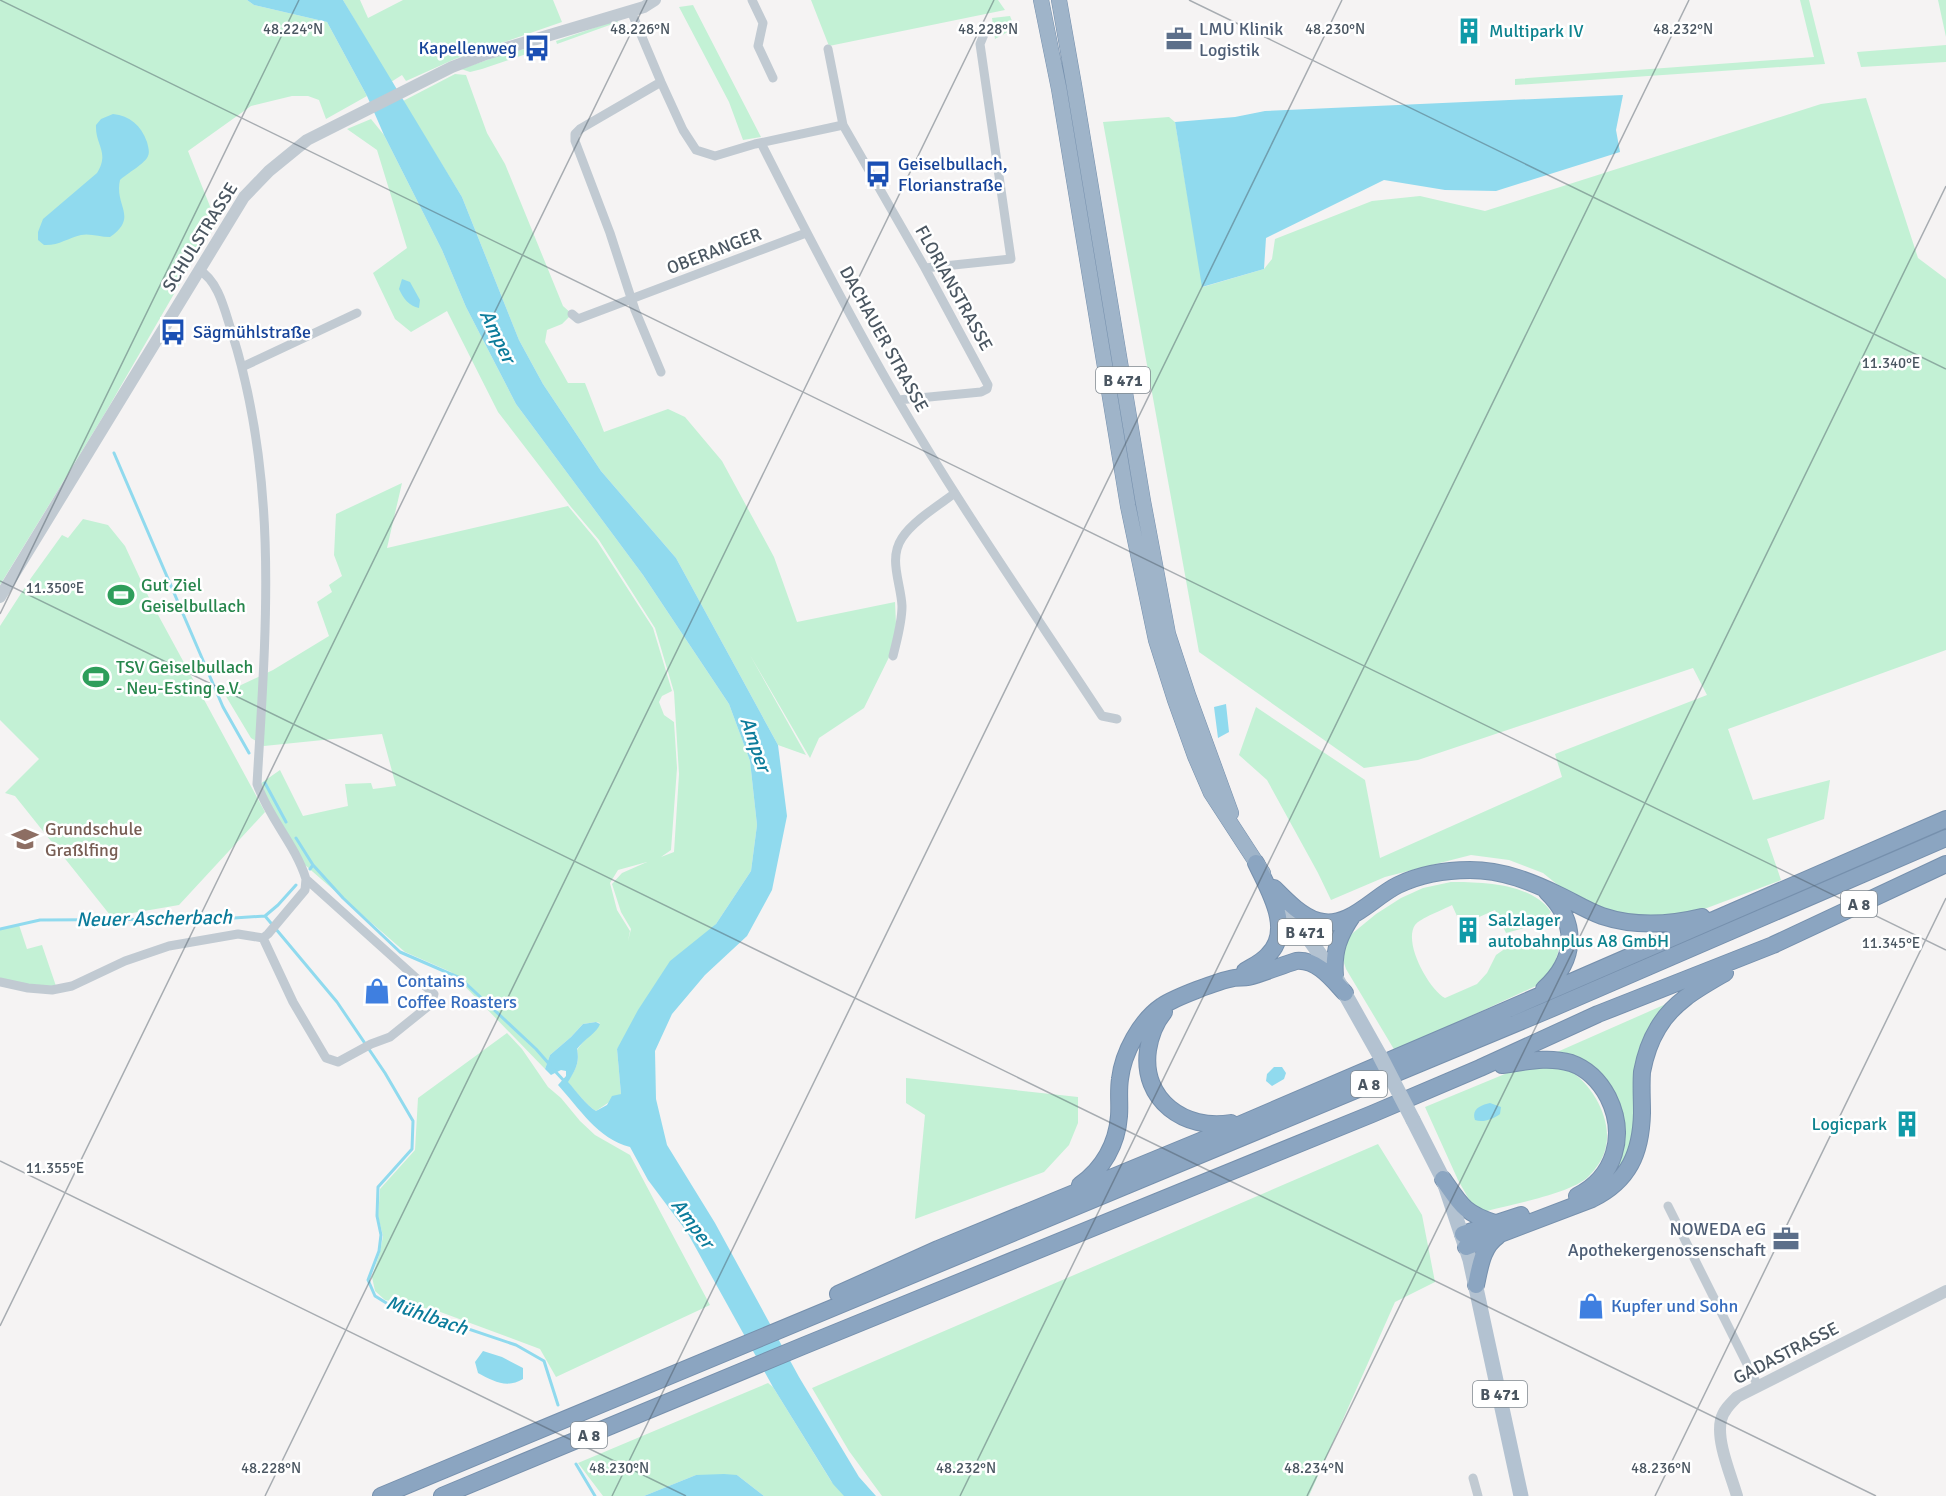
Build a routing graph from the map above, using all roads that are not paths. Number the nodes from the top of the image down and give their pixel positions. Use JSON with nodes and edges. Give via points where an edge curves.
{"nodes":[{"id":1,"x":655,"y":0,"type":"edge"},
{"id":2,"x":752,"y":0,"type":"edge"},
{"id":3,"x":1041,"y":0,"type":"edge"},
{"id":4,"x":1059,"y":0,"type":"edge"},
{"id":5,"x":631,"y":11,"type":"junction"},
{"id":6,"x":985,"y":33,"type":"dead end"},
{"id":7,"x":828,"y":49,"type":"dead end"},
{"id":8,"x":773,"y":78,"type":"dead end"},
{"id":9,"x":661,"y":82,"type":"junction"},
{"id":10,"x":843,"y":125,"type":"junction"},
{"id":11,"x":761,"y":143,"type":"junction"},
{"id":12,"x":806,"y":233,"type":"junction"},
{"id":13,"x":925,"y":268,"type":"junction"},
{"id":14,"x":199,"y":270,"type":"junction"},
{"id":15,"x":633,"y":298,"type":"junction"},
{"id":16,"x":357,"y":313,"type":"dead end"},
{"id":17,"x":572,"y":314,"type":"dead end"},
{"id":18,"x":242,"y":367,"type":"junction"},
{"id":19,"x":661,"y":372,"type":"dead end"},
{"id":20,"x":898,"y":400,"type":"junction"},
{"id":21,"x":955,"y":493,"type":"junction"},
{"id":22,"x":0,"y":597,"type":"edge"},
{"id":23,"x":893,"y":656,"type":"dead end"},
{"id":24,"x":1117,"y":719,"type":"dead end"},
{"id":25,"x":1946,"y":819,"type":"edge"},
{"id":26,"x":1237,"y":833,"type":"junction"},
{"id":27,"x":1946,"y":838,"type":"edge"},
{"id":28,"x":1256,"y":863,"type":"junction"},
{"id":29,"x":1946,"y":864,"type":"edge"},
{"id":30,"x":306,"y":879,"type":"junction"},
{"id":31,"x":1542,"y":887,"type":"junction"},
{"id":32,"x":1274,"y":888,"type":"junction"},
{"id":33,"x":1749,"y":905,"type":"junction"},
{"id":34,"x":1353,"y":915,"type":"junction"},
{"id":35,"x":266,"y":936,"type":"junction"},
{"id":36,"x":1773,"y":945,"type":"junction"},
{"id":37,"x":1250,"y":972,"type":"junction"},
{"id":38,"x":1335,"y":976,"type":"junction"},
{"id":39,"x":0,"y":982,"type":"edge"},
{"id":40,"x":1345,"y":993,"type":"junction"},
{"id":41,"x":1178,"y":999,"type":"junction"},
{"id":42,"x":1530,"y":999,"type":"junction"},
{"id":43,"x":1480,"y":1068,"type":"junction"},
{"id":44,"x":1255,"y":1117,"type":"junction"},
{"id":45,"x":1443,"y":1179,"type":"junction"},
{"id":46,"x":1059,"y":1198,"type":"junction"},
{"id":47,"x":1668,"y":1206,"type":"dead end"},
{"id":48,"x":1500,"y":1228,"type":"junction"},
{"id":49,"x":1465,"y":1241,"type":"junction"},
{"id":50,"x":1476,"y":1285,"type":"junction"},
{"id":51,"x":1946,"y":1291,"type":"edge"},
{"id":52,"x":788,"y":1321,"type":"junction"},
{"id":53,"x":1758,"y":1386,"type":"junction"},
{"id":54,"x":1473,"y":1478,"type":"dead end"},
{"id":55,"x":381,"y":1496,"type":"edge"},
{"id":56,"x":442,"y":1496,"type":"edge"},
{"id":57,"x":1478,"y":1496,"type":"edge"},
{"id":58,"x":1521,"y":1496,"type":"edge"},
{"id":59,"x":1737,"y":1496,"type":"edge"}],
"edges":[{"from":1,"to":5,"type":"street","name":"SCHULSTRASSE"},
{"from":2,"to":8,"type":"street","via":[[763,23],[758,46]]},
{"from":3,"to":26,"type":"highway","number":"B 471","via":[[1128,506],[1156,640],[1195,756],[1211,793]]},
{"from":4,"to":26,"type":"highway","number":"B 471","via":[[1168,634]]},
{"from":5,"to":9,"type":"street"},
{"from":5,"to":14,"type":"street","name":"SCHULSTRASSE","via":[[452,67],[307,140],[268,171],[244,197]]},
{"from":6,"to":13,"type":"street","via":[[980,44],[1011,259]]},
{"from":7,"to":10,"type":"street","name":"FLORIANSTRASSE"},
{"from":9,"to":11,"type":"street","via":[[696,150],[716,156]]},
{"from":9,"to":15,"type":"street","via":[[575,134]]},
{"from":10,"to":11,"type":"street"},
{"from":10,"to":13,"type":"street","name":"FLORIANSTRASSE"},
{"from":11,"to":12,"type":"street","name":"DACHAUER STRASSE"},
{"from":12,"to":15,"type":"street","name":"OBERANGER"},
{"from":12,"to":20,"type":"street","name":"DACHAUER STRASSE"},
{"from":13,"to":20,"type":"street","name":"FLORIANSTRASSE","via":[[988,385],[981,392]]},
{"from":14,"to":18,"type":"street","via":[[214,286]]},
{"from":14,"to":22,"type":"street","name":"SCHULSTRASSE"},
{"from":15,"to":17,"type":"street","name":"OBERANGER","via":[[578,319]]},
{"from":15,"to":19,"type":"street"},
{"from":16,"to":18,"type":"street"},
{"from":18,"to":30,"type":"street","via":[[257,435],[265,513],[266,614],[257,784]]},
{"from":20,"to":21,"type":"street","name":"DACHAUER STRASSE"},
{"from":21,"to":23,"type":"street","via":[[900,539],[894,557],[901,624]]},
{"from":21,"to":24,"type":"street","name":"DACHAUER STRASSE","via":[[1102,716]]},
{"from":25,"to":33,"type":"highway"},
{"from":26,"to":28,"type":"highway","number":"B 471"},
{"from":27,"to":52,"type":"highway","number":"A 8","via":[[1548,1010]]},
{"from":28,"to":32,"type":"highway","number":"B 471"},
{"from":28,"to":37,"type":"highway","via":[[1276,912],[1279,935],[1269,955]]},
{"from":29,"to":36,"type":"highway","number":"A 8"},
{"from":30,"to":35,"type":"street","via":[[304,890]]},
{"from":30,"to":35,"type":"street","via":[[434,994],[431,1004],[390,1037],[338,1062],[326,1058],[293,1002]]},
{"from":31,"to":33,"type":"highway","via":[[1601,916],[1628,922],[1684,921]]},
{"from":31,"to":34,"type":"highway","via":[[1490,871],[1439,872],[1400,884]]},
{"from":31,"to":42,"type":"highway","via":[[1566,917],[1570,942],[1555,979]]},
{"from":32,"to":34,"type":"highway","via":[[1316,920],[1335,922]]},
{"from":32,"to":38,"type":"main road","number":"B 471"},
{"from":33,"to":42,"type":"highway"},
{"from":34,"to":38,"type":"highway","via":[[1336,944]]},
{"from":35,"to":39,"type":"street","via":[[238,934],[169,946],[72,986],[51,990]]},
{"from":36,"to":43,"type":"highway","number":"A 8","via":[[1598,1014]]},
{"from":36,"to":48,"type":"highway","via":[[1690,993],[1658,1027],[1642,1071],[1637,1151],[1620,1180],[1598,1196]]},
{"from":37,"to":40,"type":"highway","via":[[1304,960],[1317,966]]},
{"from":37,"to":41,"type":"highway"},
{"from":38,"to":40,"type":"main road","number":"B 471"},
{"from":40,"to":45,"type":"main road","number":"B 471","bridge":true},
{"from":41,"to":44,"type":"highway","via":[[1161,1015],[1149,1041],[1147,1068],[1157,1095],[1179,1115],[1205,1125]]},
{"from":41,"to":46,"type":"highway","via":[[1151,1016],[1132,1042],[1120,1078],[1117,1133],[1100,1167]]},
{"from":42,"to":44,"type":"highway"},
{"from":43,"to":48,"type":"highway","via":[[1545,1059],[1571,1064],[1598,1081],[1616,1116],[1615,1148],[1606,1170],[1589,1190]]},
{"from":43,"to":56,"type":"highway","number":"A 8"},
{"from":44,"to":46,"type":"highway"},
{"from":45,"to":48,"type":"highway","via":[[1472,1214]]},
{"from":45,"to":49,"type":"main road","number":"B 471"},
{"from":46,"to":52,"type":"highway","via":[[938,1249]]},
{"from":47,"to":53,"type":"street"},
{"from":48,"to":49,"type":"highway"},
{"from":48,"to":50,"type":"highway","via":[[1488,1246]]},
{"from":49,"to":50,"type":"main road","number":"B 471"},
{"from":50,"to":58,"type":"main road","number":"B 471"},
{"from":51,"to":53,"type":"street","name":"GADASTRASSE"},
{"from":52,"to":55,"type":"highway","number":"A 8","via":[[723,1353]]},
{"from":53,"to":59,"type":"street","name":"GADASTRASSE","via":[[1737,1396],[1721,1419],[1719,1436]]},
{"from":54,"to":57,"type":"street"}]}
